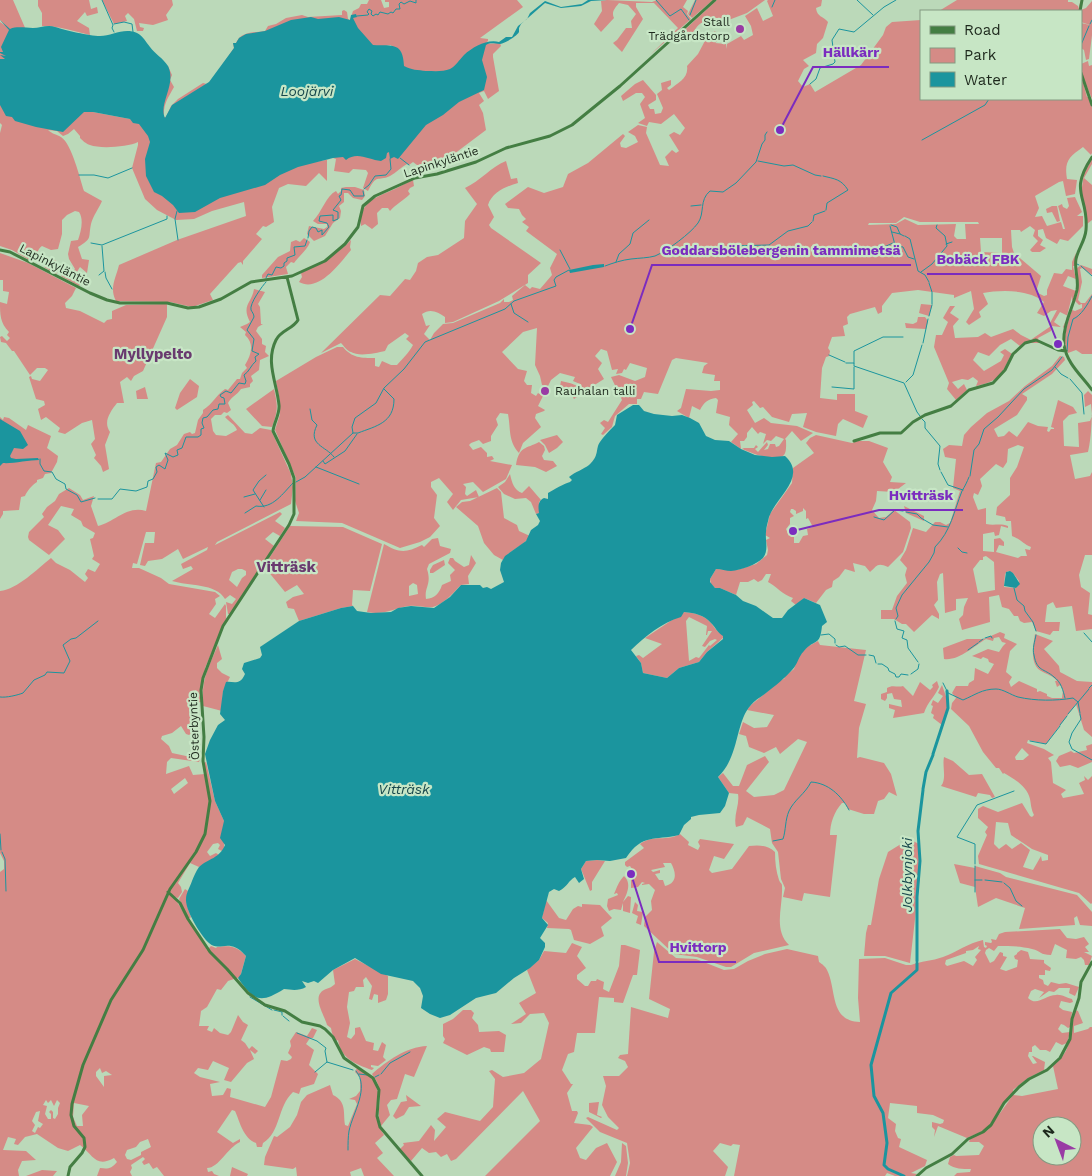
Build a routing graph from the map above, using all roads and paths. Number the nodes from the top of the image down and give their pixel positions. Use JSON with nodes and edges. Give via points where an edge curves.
{"nodes":[{"id":1,"x":715,"y":0,"type":"edge"},
{"id":2,"x":1082,"y":76,"type":"edge"},
{"id":3,"x":1092,"y":105,"type":"edge"},
{"id":4,"x":1092,"y":157,"type":"edge"},
{"id":5,"x":0,"y":250,"type":"edge"},
{"id":6,"x":287,"y":277,"type":"junction"},
{"id":7,"x":1066,"y":351,"type":"junction"},
{"id":8,"x":1092,"y":390,"type":"edge"},
{"id":9,"x":854,"y":441,"type":"dead end"},
{"id":10,"x":168,"y":892,"type":"junction"},
{"id":11,"x":1092,"y":962,"type":"edge"},
{"id":12,"x":68,"y":1176,"type":"edge"},
{"id":13,"x":422,"y":1176,"type":"edge"},
{"id":14,"x":917,"y":1176,"type":"edge"}],
"edges":[{"from":1,"to":6,"type":"street","name":"Lapinkyläntie","via":[[620,86],[568,127],[476,162],[415,178],[375,196],[363,206],[358,227],[345,244],[325,261]]},
{"from":2,"to":3,"type":"street"},
{"from":4,"to":7,"type":"street","via":[[1080,183],[1086,224],[1076,261],[1078,286],[1064,334]]},
{"from":5,"to":6,"type":"street","name":"Lapinkyläntie","via":[[100,297],[120,303],[199,307],[228,296],[251,282]]},
{"from":6,"to":10,"type":"street","name":"Österbyntie","via":[[298,320],[279,335],[272,350],[272,370],[280,407],[273,431],[293,473],[294,514],[224,626],[203,678],[203,761],[210,807],[203,841]]},
{"from":7,"to":8,"type":"street","via":[[1071,364]]},
{"from":7,"to":9,"type":"street","via":[[1036,340],[1023,344],[993,383],[969,390],[951,406],[925,415],[900,433],[880,433]]},
{"from":10,"to":12,"type":"street","name":"Österbyntie","via":[[143,950],[111,1000],[83,1065],[71,1115],[74,1126],[84,1138],[85,1147]]},
{"from":10,"to":13,"type":"street","via":[[180,903],[211,954],[248,993],[265,1005],[302,1022],[320,1026],[333,1037],[344,1058],[374,1078],[379,1090],[377,1116],[380,1127]]},
{"from":11,"to":14,"type":"street","via":[[1081,982],[1070,1039],[1060,1058],[1019,1087],[983,1132]]}]}
